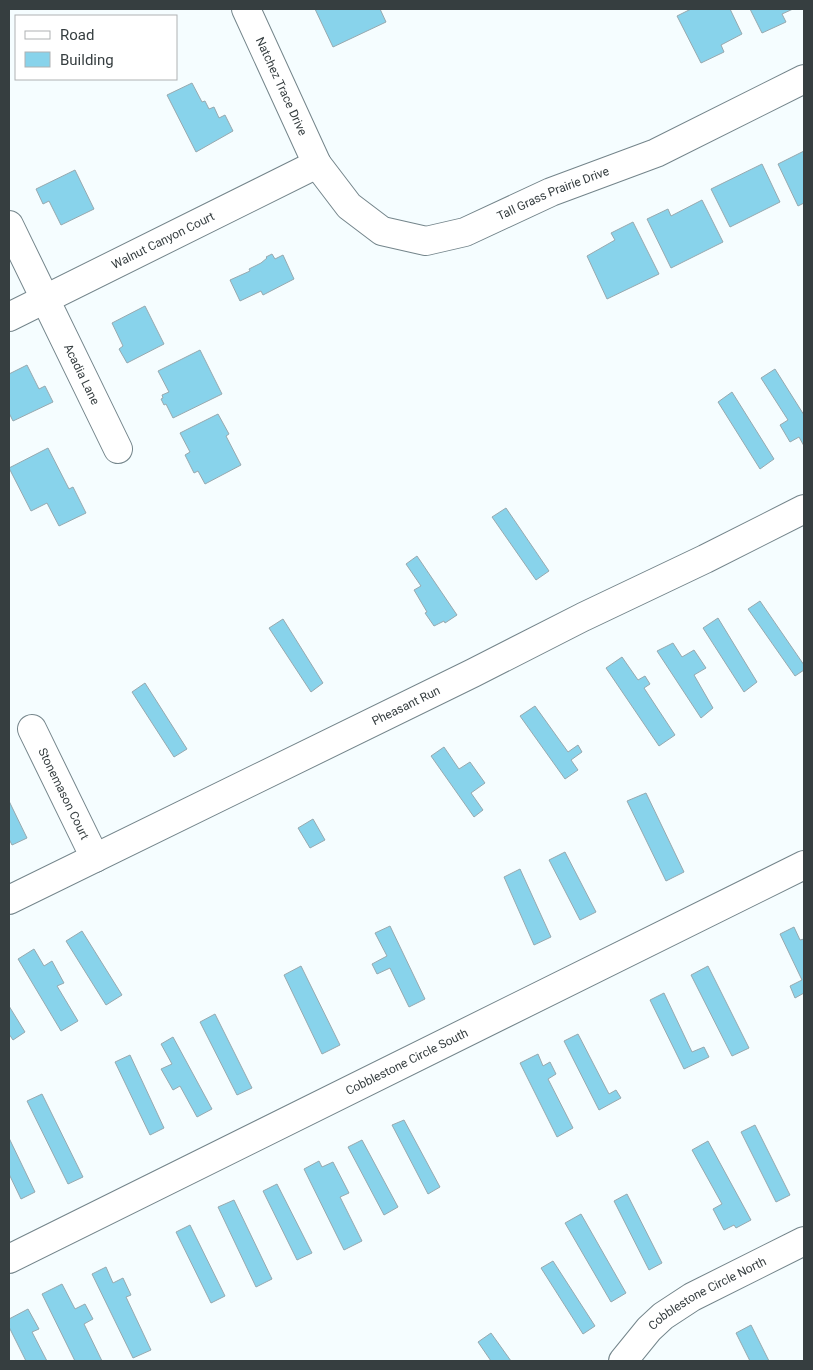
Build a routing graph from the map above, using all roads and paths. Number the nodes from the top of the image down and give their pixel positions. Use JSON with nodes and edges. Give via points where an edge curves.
{"nodes":[{"id":1,"x":246,"y":9,"type":"edge"},
{"id":2,"x":804,"y":79,"type":"edge"},
{"id":3,"x":317,"y":164,"type":"junction"},
{"id":4,"x":9,"y":225,"type":"edge"},
{"id":5,"x":45,"y":299,"type":"junction"},
{"id":6,"x":9,"y":317,"type":"edge"},
{"id":7,"x":118,"y":449,"type":"dead end"},
{"id":8,"x":804,"y":509,"type":"edge"},
{"id":9,"x":32,"y":729,"type":"dead end"},
{"id":10,"x":95,"y":858,"type":"junction"},
{"id":11,"x":804,"y":865,"type":"edge"},
{"id":12,"x":9,"y":900,"type":"edge"},
{"id":13,"x":804,"y":1242,"type":"edge"},
{"id":14,"x":9,"y":1259,"type":"edge"},
{"id":15,"x":623,"y":1361,"type":"edge"}],
"edges":[{"from":1,"to":3,"type":"street","name":"Natchez Trace Drive"},
{"from":2,"to":3,"type":"street","name":"Tall Grass Prairie Drive","via":[[656,152],[551,192],[465,232],[426,240],[382,230],[349,206]]},
{"from":3,"to":5,"type":"street","name":"Walnut Canyon Court"},
{"from":4,"to":5,"type":"street","name":"Acadia Lane"},
{"from":5,"to":6,"type":"street","name":"Walnut Canyon Court"},
{"from":5,"to":7,"type":"street","name":"Acadia Lane"},
{"from":8,"to":10,"type":"street","name":"Pheasant Run"},
{"from":9,"to":10,"type":"street","name":"Stonemason Court"},
{"from":10,"to":12,"type":"street","name":"Pheasant Run"},
{"from":11,"to":14,"type":"street","name":"Cobblestone Circle South"},
{"from":13,"to":15,"type":"street","name":"Cobblestone Circle North","via":[[692,1296],[656,1323]]}]}
